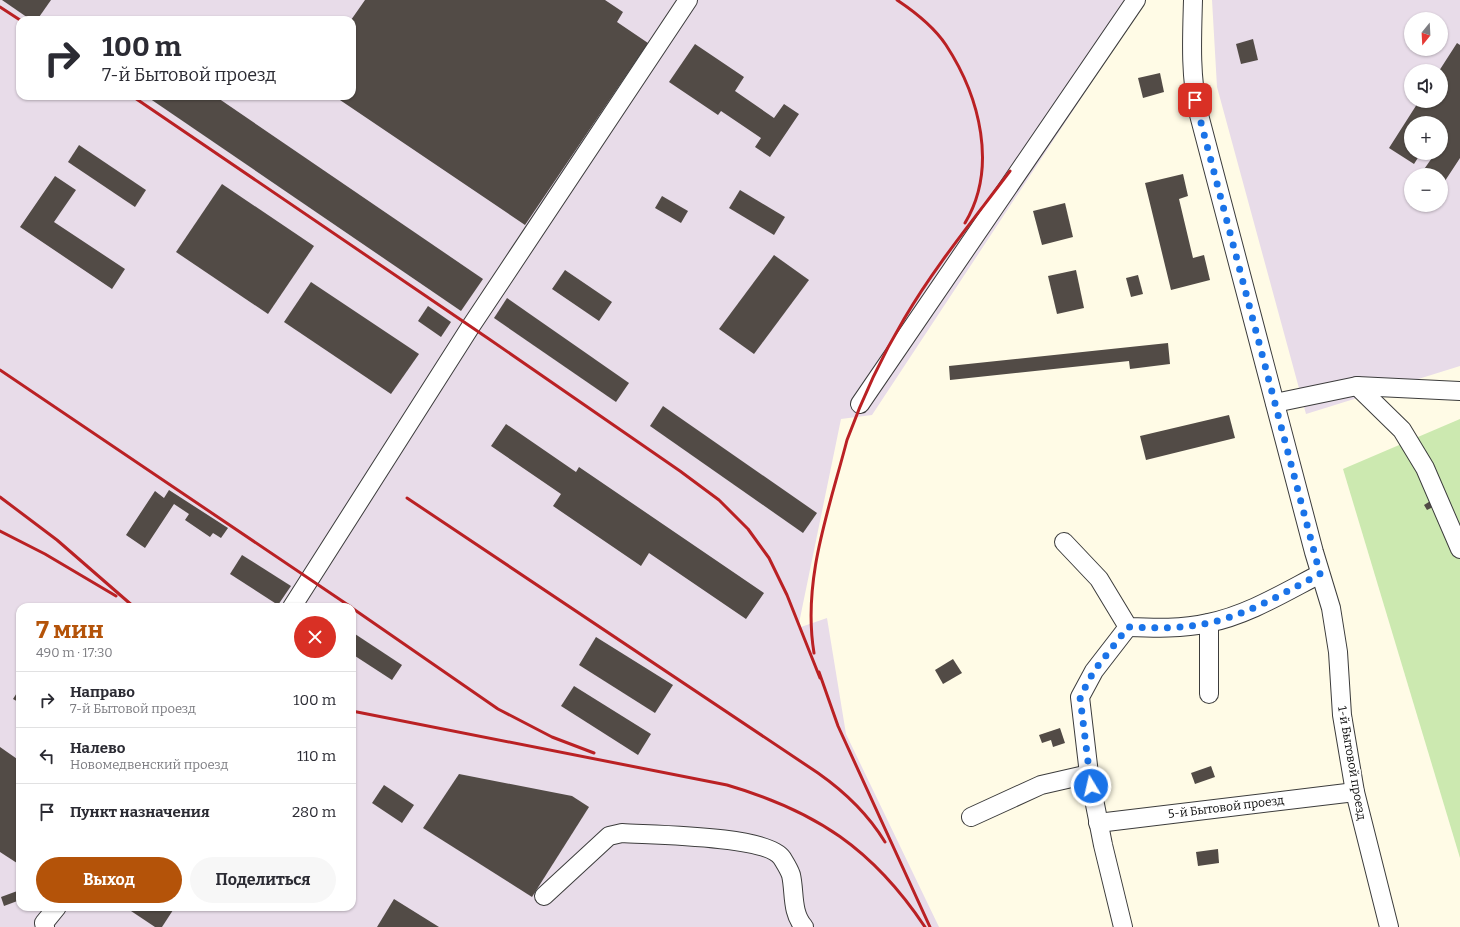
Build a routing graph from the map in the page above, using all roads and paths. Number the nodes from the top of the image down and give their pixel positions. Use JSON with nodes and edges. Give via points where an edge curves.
{"nodes":[{"id":1,"x":688,"y":0,"type":"edge"},
{"id":2,"x":1136,"y":0,"type":"edge"},
{"id":3,"x":1193,"y":0,"type":"edge"},
{"id":4,"x":1358,"y":386,"type":"junction"},
{"id":5,"x":1460,"y":391,"type":"edge"},
{"id":6,"x":1275,"y":403,"type":"junction"},
{"id":7,"x":860,"y":404,"type":"dead end"},
{"id":8,"x":1064,"y":542,"type":"dead end"},
{"id":9,"x":1460,"y":549,"type":"edge"},
{"id":10,"x":1320,"y":574,"type":"junction"},
{"id":11,"x":295,"y":603,"type":"edge"},
{"id":12,"x":1209,"y":623,"type":"junction"},
{"id":13,"x":1128,"y":627,"type":"junction"},
{"id":14,"x":1209,"y":694,"type":"dead end"},
{"id":15,"x":1089,"y":774,"type":"junction"},
{"id":16,"x":1355,"y":792,"type":"junction"},
{"id":17,"x":970,"y":817,"type":"dead end"},
{"id":18,"x":1098,"y":823,"type":"junction"},
{"id":19,"x":544,"y":896,"type":"dead end"},
{"id":20,"x":54,"y":911,"type":"edge"},
{"id":21,"x":45,"y":927,"type":"edge"},
{"id":22,"x":804,"y":927,"type":"edge"},
{"id":23,"x":1123,"y":927,"type":"edge"},
{"id":24,"x":1389,"y":927,"type":"edge"}],
"edges":[{"from":1,"to":11,"type":"street","via":[[471,326]]},
{"from":2,"to":7,"type":"street"},
{"from":3,"to":6,"type":"street","name":"1-й Бытовой проезд","via":[[1194,96]]},
{"from":4,"to":5,"type":"street"},
{"from":4,"to":6,"type":"street"},
{"from":4,"to":9,"type":"street","via":[[1402,430],[1425,468]]},
{"from":6,"to":10,"type":"street","name":"1-й Бытовой проезд"},
{"from":8,"to":13,"type":"street","via":[[1099,579]]},
{"from":10,"to":12,"type":"street","via":[[1246,611]]},
{"from":10,"to":16,"type":"street","name":"1-й Бытовой проезд","via":[[1331,608],[1338,652],[1342,715]]},
{"from":12,"to":13,"type":"street","via":[[1168,628]]},
{"from":12,"to":14,"type":"street"},
{"from":13,"to":15,"type":"street","via":[[1094,671],[1080,697]]},
{"from":15,"to":17,"type":"street","via":[[1041,785]]},
{"from":15,"to":18,"type":"street"},
{"from":16,"to":18,"type":"street","name":"5-й Бытовой проезд"},
{"from":16,"to":24,"type":"street","name":"1-й Бытовой проезд"},
{"from":18,"to":23,"type":"street"},
{"from":19,"to":22,"type":"street","via":[[609,836],[622,833],[741,841],[766,847],[781,856],[790,873],[796,913]]},
{"from":20,"to":21,"type":"street","via":[[44,923]]}]}
